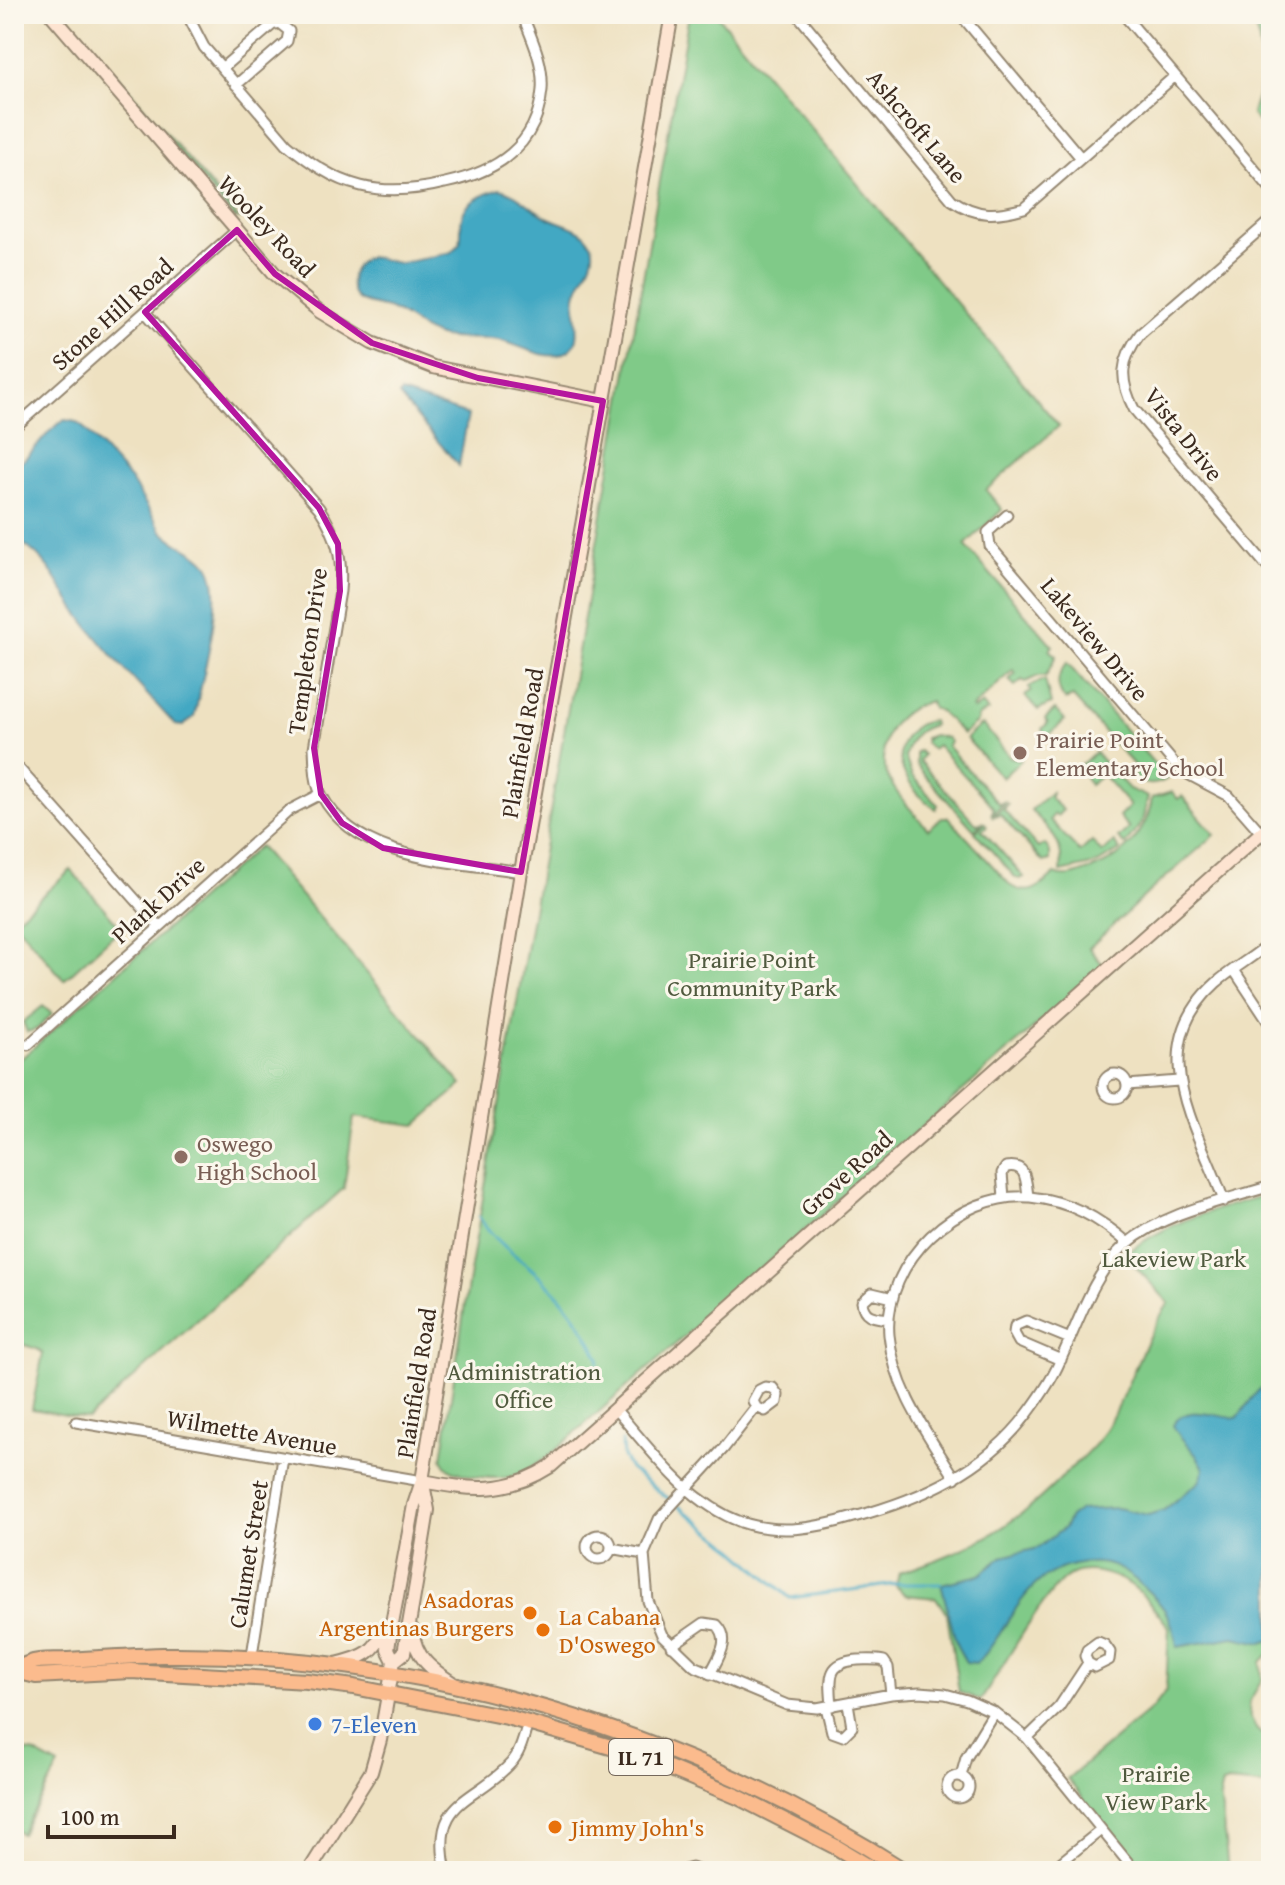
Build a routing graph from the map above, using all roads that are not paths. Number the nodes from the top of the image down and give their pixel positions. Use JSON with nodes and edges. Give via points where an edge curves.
{"nodes":[{"id":1,"x":51,"y":14,"type":"edge"},
{"id":2,"x":187,"y":14,"type":"edge"},
{"id":3,"x":522,"y":14,"type":"edge"},
{"id":4,"x":672,"y":14,"type":"edge"},
{"id":5,"x":797,"y":14,"type":"edge"},
{"id":6,"x":960,"y":14,"type":"edge"},
{"id":7,"x":1123,"y":14,"type":"edge"},
{"id":8,"x":222,"y":68,"type":"junction"},
{"id":9,"x":1175,"y":76,"type":"junction"},
{"id":10,"x":236,"y":85,"type":"junction"},
{"id":11,"x":1081,"y":158,"type":"junction"},
{"id":12,"x":1271,"y":189,"type":"edge"},
{"id":13,"x":1271,"y":220,"type":"edge"},
{"id":14,"x":237,"y":230,"type":"junction"},
{"id":15,"x":145,"y":312,"type":"junction"},
{"id":16,"x":603,"y":401,"type":"junction"},
{"id":17,"x":14,"y":428,"type":"edge"},
{"id":18,"x":1007,"y":515,"type":"dead end"},
{"id":19,"x":1271,"y":571,"type":"edge"},
{"id":20,"x":14,"y":763,"type":"edge"},
{"id":21,"x":321,"y":794,"type":"junction"},
{"id":22,"x":1266,"y":828,"type":"edge"},
{"id":23,"x":1271,"y":844,"type":"edge"},
{"id":24,"x":521,"y":872,"type":"junction"},
{"id":25,"x":159,"y":926,"type":"junction"},
{"id":26,"x":1271,"y":942,"type":"edge"},
{"id":27,"x":1234,"y":970,"type":"junction"},
{"id":28,"x":1271,"y":1026,"type":"edge"},
{"id":29,"x":1271,"y":1035,"type":"edge"},
{"id":30,"x":28,"y":1045,"type":"dead end"},
{"id":31,"x":1271,"y":1047,"type":"edge"},
{"id":32,"x":1179,"y":1081,"type":"junction"},
{"id":33,"x":1127,"y":1085,"type":"dead end"},
{"id":34,"x":1271,"y":1186,"type":"edge"},
{"id":35,"x":1028,"y":1197,"type":"junction"},
{"id":36,"x":1004,"y":1198,"type":"junction"},
{"id":37,"x":1224,"y":1201,"type":"junction"},
{"id":38,"x":1128,"y":1243,"type":"junction"},
{"id":39,"x":893,"y":1298,"type":"junction"},
{"id":40,"x":889,"y":1319,"type":"junction"},
{"id":41,"x":1070,"y":1339,"type":"junction"},
{"id":42,"x":1061,"y":1360,"type":"junction"},
{"id":43,"x":756,"y":1407,"type":"dead end"},
{"id":44,"x":615,"y":1409,"type":"junction"},
{"id":45,"x":76,"y":1422,"type":"dead end"},
{"id":46,"x":283,"y":1458,"type":"junction"},
{"id":47,"x":955,"y":1478,"type":"junction"},
{"id":48,"x":422,"y":1481,"type":"junction"},
{"id":49,"x":686,"y":1488,"type":"junction"},
{"id":50,"x":611,"y":1548,"type":"dead end"},
{"id":51,"x":644,"y":1554,"type":"junction"},
{"id":52,"x":395,"y":1611,"type":"junction"},
{"id":53,"x":411,"y":1614,"type":"junction"},
{"id":54,"x":671,"y":1646,"type":"junction"},
{"id":55,"x":252,"y":1655,"type":"junction"},
{"id":56,"x":1088,"y":1663,"type":"dead end"},
{"id":57,"x":336,"y":1664,"type":"junction"},
{"id":58,"x":392,"y":1667,"type":"junction"},
{"id":59,"x":15,"y":1671,"type":"edge"},
{"id":60,"x":710,"y":1674,"type":"junction"},
{"id":61,"x":460,"y":1688,"type":"junction"},
{"id":62,"x":386,"y":1693,"type":"junction"},
{"id":63,"x":891,"y":1694,"type":"junction"},
{"id":64,"x":848,"y":1703,"type":"junction"},
{"id":65,"x":829,"y":1707,"type":"junction"},
{"id":66,"x":994,"y":1712,"type":"junction"},
{"id":67,"x":528,"y":1723,"type":"junction"},
{"id":68,"x":1027,"y":1738,"type":"junction"},
{"id":69,"x":961,"y":1776,"type":"dead end"},
{"id":70,"x":1101,"y":1830,"type":"junction"},
{"id":71,"x":696,"y":1870,"type":"edge"},
{"id":72,"x":309,"y":1871,"type":"edge"},
{"id":73,"x":446,"y":1871,"type":"edge"},
{"id":74,"x":681,"y":1871,"type":"edge"},
{"id":75,"x":876,"y":1871,"type":"edge"},
{"id":76,"x":905,"y":1871,"type":"edge"},
{"id":77,"x":1050,"y":1871,"type":"edge"},
{"id":78,"x":1135,"y":1871,"type":"edge"}],
"edges":[{"from":1,"to":14,"type":"main road","name":"Wooley Road"},
{"from":2,"to":8,"type":"street"},
{"from":3,"to":10,"type":"street","via":[[541,68],[540,103],[520,144],[498,165],[472,177],[402,190],[344,181],[287,144]]},
{"from":4,"to":16,"type":"main road","name":"Plainfield Road"},
{"from":5,"to":11,"type":"street","name":"Ashcroft Lane","via":[[952,200],[966,209],[996,215],[1024,208]]},
{"from":6,"to":11,"type":"street"},
{"from":7,"to":9,"type":"street"},
{"from":8,"to":10,"type":"street"},
{"from":8,"to":10,"type":"street","via":[[272,25],[286,27],[287,41]]},
{"from":9,"to":11,"type":"street","name":"Ashcroft Lane"},
{"from":9,"to":12,"type":"street"},
{"from":13,"to":19,"type":"street","name":"Vista Drive","via":[[1140,334],[1128,349],[1124,380],[1134,409]]},
{"from":14,"to":15,"type":"street","name":"Stone Hill Road"},
{"from":14,"to":16,"type":"main road","name":"Wooley Road","via":[[275,274],[319,311],[372,343],[433,367]]},
{"from":15,"to":17,"type":"street","name":"Stone Hill Road"},
{"from":15,"to":21,"type":"street","name":"Templeton Drive","via":[[319,508],[338,544],[340,591],[314,748]]},
{"from":16,"to":24,"type":"main road","name":"Plainfield Road"},
{"from":18,"to":22,"type":"street","name":"Lakeview Drive","via":[[988,532],[990,546],[1173,762],[1229,796]]},
{"from":20,"to":25,"type":"street"},
{"from":21,"to":24,"type":"street","name":"Templeton Drive","via":[[342,823],[383,848]]},
{"from":21,"to":25,"type":"street","name":"Plank Drive","via":[[290,810]]},
{"from":22,"to":23,"type":"street","name":"Lakeview Drive"},
{"from":22,"to":44,"type":"main road","name":"Grove Road"},
{"from":24,"to":48,"type":"main road","name":"Plainfield Road"},
{"from":25,"to":30,"type":"street","name":"Plank Drive"},
{"from":26,"to":27,"type":"street"},
{"from":27,"to":28,"type":"street"},
{"from":27,"to":32,"type":"street","via":[[1193,1012],[1182,1044]]},
{"from":29,"to":31,"type":"street"},
{"from":32,"to":33,"type":"street"},
{"from":32,"to":37,"type":"street"},
{"from":34,"to":37,"type":"street"},
{"from":35,"to":36,"type":"street"},
{"from":35,"to":36,"type":"street","via":[[1026,1175],[1014,1166],[1002,1173]]},
{"from":35,"to":38,"type":"street","via":[[1080,1209]]},
{"from":36,"to":39,"type":"street","via":[[973,1207],[943,1225],[920,1246]]},
{"from":37,"to":38,"type":"street","via":[[1176,1217]]},
{"from":38,"to":41,"type":"street","via":[[1094,1286]]},
{"from":39,"to":40,"type":"street"},
{"from":39,"to":40,"type":"street","via":[[872,1293],[862,1302],[868,1316]]},
{"from":40,"to":47,"type":"street","via":[[898,1377]]},
{"from":41,"to":42,"type":"street"},
{"from":41,"to":42,"type":"street","via":[[1026,1321],[1015,1326],[1019,1342]]},
{"from":42,"to":47,"type":"street","via":[[1027,1415]]},
{"from":43,"to":49,"type":"street"},
{"from":44,"to":48,"type":"main road","name":"Grove Road","via":[[551,1466],[522,1482],[482,1490]]},
{"from":44,"to":49,"type":"street"},
{"from":45,"to":46,"type":"street","name":"Wilmette Avenue"},
{"from":46,"to":48,"type":"street","name":"Wilmette Avenue"},
{"from":46,"to":55,"type":"street","name":"Calumet Street"},
{"from":47,"to":49,"type":"street","via":[[913,1499],[797,1530],[742,1522]]},
{"from":48,"to":52,"type":"main road","name":"Plainfield Road"},
{"from":48,"to":53,"type":"main road","name":"Plainfield Road","via":[[428,1510]]},
{"from":49,"to":51,"type":"street","via":[[659,1519]]},
{"from":50,"to":51,"type":"street"},
{"from":51,"to":54,"type":"street","via":[[648,1601]]},
{"from":52,"to":57,"type":"main road","via":[[369,1653]]},
{"from":52,"to":58,"type":"main road","name":"Plainfield Road","via":[[388,1649]]},
{"from":53,"to":58,"type":"main road","name":"Plainfield Road","via":[[404,1653]]},
{"from":53,"to":61,"type":"main road","via":[[421,1659]]},
{"from":54,"to":60,"type":"street"},
{"from":54,"to":60,"type":"street","via":[[704,1623],[717,1625],[724,1646]]},
{"from":55,"to":57,"type":"main road","number":"IL 71"},
{"from":55,"to":59,"type":"main road","number":"IL 71","via":[[31,1662]]},
{"from":56,"to":68,"type":"street","via":[[1059,1707]]},
{"from":57,"to":58,"type":"main road","number":"IL 71"},
{"from":58,"to":61,"type":"main road","number":"IL 71"},
{"from":58,"to":62,"type":"main road"},
{"from":59,"to":62,"type":"main road","number":"IL 71","via":[[36,1676],[131,1671],[259,1677]]},
{"from":60,"to":65,"type":"street","via":[[777,1703]]},
{"from":61,"to":76,"type":"main road","number":"IL 71","via":[[534,1704],[693,1760],[817,1820]]},
{"from":62,"to":67,"type":"main road","number":"IL 71"},
{"from":62,"to":72,"type":"main road","via":[[371,1772]]},
{"from":63,"to":64,"type":"street"},
{"from":63,"to":65,"type":"street","via":[[884,1661],[843,1661],[833,1672]]},
{"from":63,"to":66,"type":"street","via":[[945,1694]]},
{"from":64,"to":65,"type":"street"},
{"from":64,"to":65,"type":"street","via":[[852,1727],[843,1736],[832,1732]]},
{"from":66,"to":68,"type":"street"},
{"from":66,"to":69,"type":"street"},
{"from":67,"to":73,"type":"street","via":[[511,1763],[453,1811],[441,1850]]},
{"from":67,"to":75,"type":"main road","number":"IL 71","via":[[635,1754],[738,1797]]},
{"from":68,"to":70,"type":"street"},
{"from":70,"to":77,"type":"street"},
{"from":70,"to":78,"type":"street"},
{"from":71,"to":74,"type":"street"}]}
